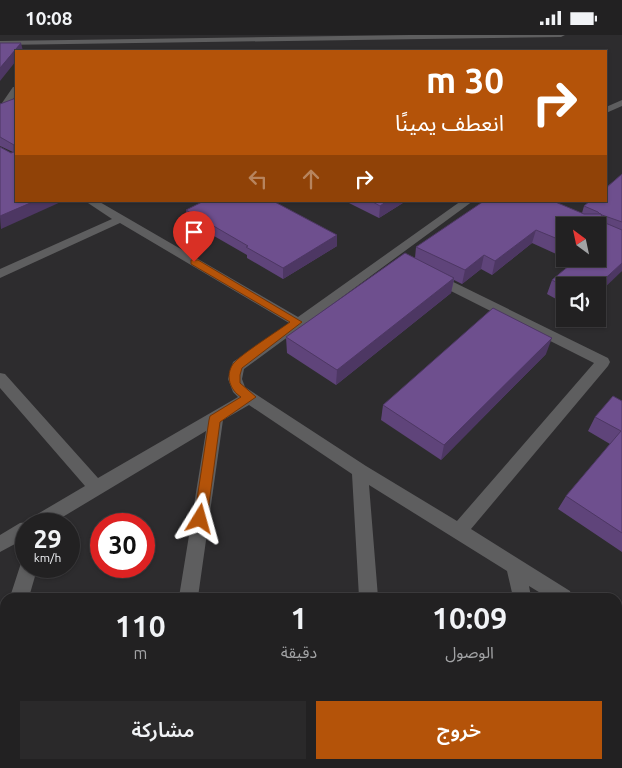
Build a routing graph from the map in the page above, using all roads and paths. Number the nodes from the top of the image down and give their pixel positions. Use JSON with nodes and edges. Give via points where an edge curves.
{"nodes":[{"id":1,"x":119,"y":35,"type":"edge"},
{"id":2,"x":154,"y":35,"type":"edge"},
{"id":3,"x":181,"y":35,"type":"edge"},
{"id":4,"x":289,"y":35,"type":"edge"},
{"id":5,"x":324,"y":35,"type":"edge"},
{"id":6,"x":503,"y":35,"type":"edge"},
{"id":7,"x":561,"y":35,"type":"edge"},
{"id":8,"x":299,"y":39,"type":"junction"},
{"id":9,"x":311,"y":39,"type":"junction"},
{"id":10,"x":167,"y":40,"type":"junction"},
{"id":11,"x":132,"y":41,"type":"junction"},
{"id":12,"x":50,"y":42,"type":"junction"},
{"id":13,"x":0,"y":43,"type":"edge"},
{"id":14,"x":45,"y":50,"type":"edge"},
{"id":15,"x":15,"y":90,"type":"edge"},
{"id":16,"x":15,"y":99,"type":"edge"},
{"id":17,"x":622,"y":103,"type":"edge"},
{"id":18,"x":3,"y":104,"type":"edge"},
{"id":19,"x":607,"y":110,"type":"edge"},
{"id":20,"x":92,"y":202,"type":"edge"},
{"id":21,"x":467,"y":202,"type":"edge"},
{"id":22,"x":121,"y":219,"type":"junction"},
{"id":23,"x":391,"y":256,"type":"junction"},
{"id":24,"x":409,"y":265,"type":"edge"},
{"id":25,"x":426,"y":273,"type":"edge"},
{"id":26,"x":0,"y":274,"type":"edge"},
{"id":27,"x":297,"y":322,"type":"junction"},
{"id":28,"x":0,"y":378,"type":"edge"},
{"id":29,"x":250,"y":397,"type":"junction"},
{"id":30,"x":215,"y":420,"type":"junction"},
{"id":31,"x":360,"y":471,"type":"junction"},
{"id":32,"x":97,"y":488,"type":"junction"},
{"id":33,"x":56,"y":513,"type":"edge"},
{"id":34,"x":460,"y":531,"type":"junction"},
{"id":35,"x":15,"y":535,"type":"edge"},
{"id":36,"x":0,"y":544,"type":"edge"},
{"id":37,"x":515,"y":567,"type":"junction"},
{"id":38,"x":25,"y":578,"type":"edge"},
{"id":39,"x":20,"y":593,"type":"edge"},
{"id":40,"x":190,"y":593,"type":"edge"},
{"id":41,"x":368,"y":593,"type":"edge"},
{"id":42,"x":521,"y":593,"type":"edge"},
{"id":43,"x":557,"y":593,"type":"edge"}],
"edges":[{"from":1,"to":11,"type":"street"},
{"from":2,"to":10,"type":"street"},
{"from":3,"to":10,"type":"street"},
{"from":4,"to":8,"type":"street"},
{"from":5,"to":9,"type":"street"},
{"from":6,"to":7,"type":"street"},
{"from":6,"to":9,"type":"street","via":[[448,40]]},
{"from":8,"to":9,"type":"street"},
{"from":8,"to":10,"type":"street","via":[[270,42]]},
{"from":10,"to":11,"type":"street"},
{"from":11,"to":12,"type":"street"},
{"from":12,"to":13,"type":"street"},
{"from":12,"to":14,"type":"street"},
{"from":15,"to":18,"type":"street"},
{"from":16,"to":18,"type":"street"},
{"from":17,"to":19,"type":"street"},
{"from":20,"to":22,"type":"street"},
{"from":21,"to":23,"type":"street"},
{"from":22,"to":26,"type":"street"},
{"from":22,"to":27,"type":"street"},
{"from":23,"to":24,"type":"street"},
{"from":23,"to":27,"type":"street"},
{"from":25,"to":34,"type":"street","via":[[603,362]]},
{"from":27,"to":29,"type":"street","via":[[238,366],[235,383]]},
{"from":28,"to":32,"type":"street"},
{"from":29,"to":30,"type":"street"},
{"from":29,"to":31,"type":"street"},
{"from":30,"to":32,"type":"street"},
{"from":30,"to":40,"type":"street"},
{"from":31,"to":34,"type":"street"},
{"from":31,"to":41,"type":"street"},
{"from":32,"to":33,"type":"street"},
{"from":34,"to":37,"type":"street"},
{"from":35,"to":36,"type":"street"},
{"from":37,"to":42,"type":"street"},
{"from":37,"to":43,"type":"street"},
{"from":38,"to":39,"type":"street"}]}
